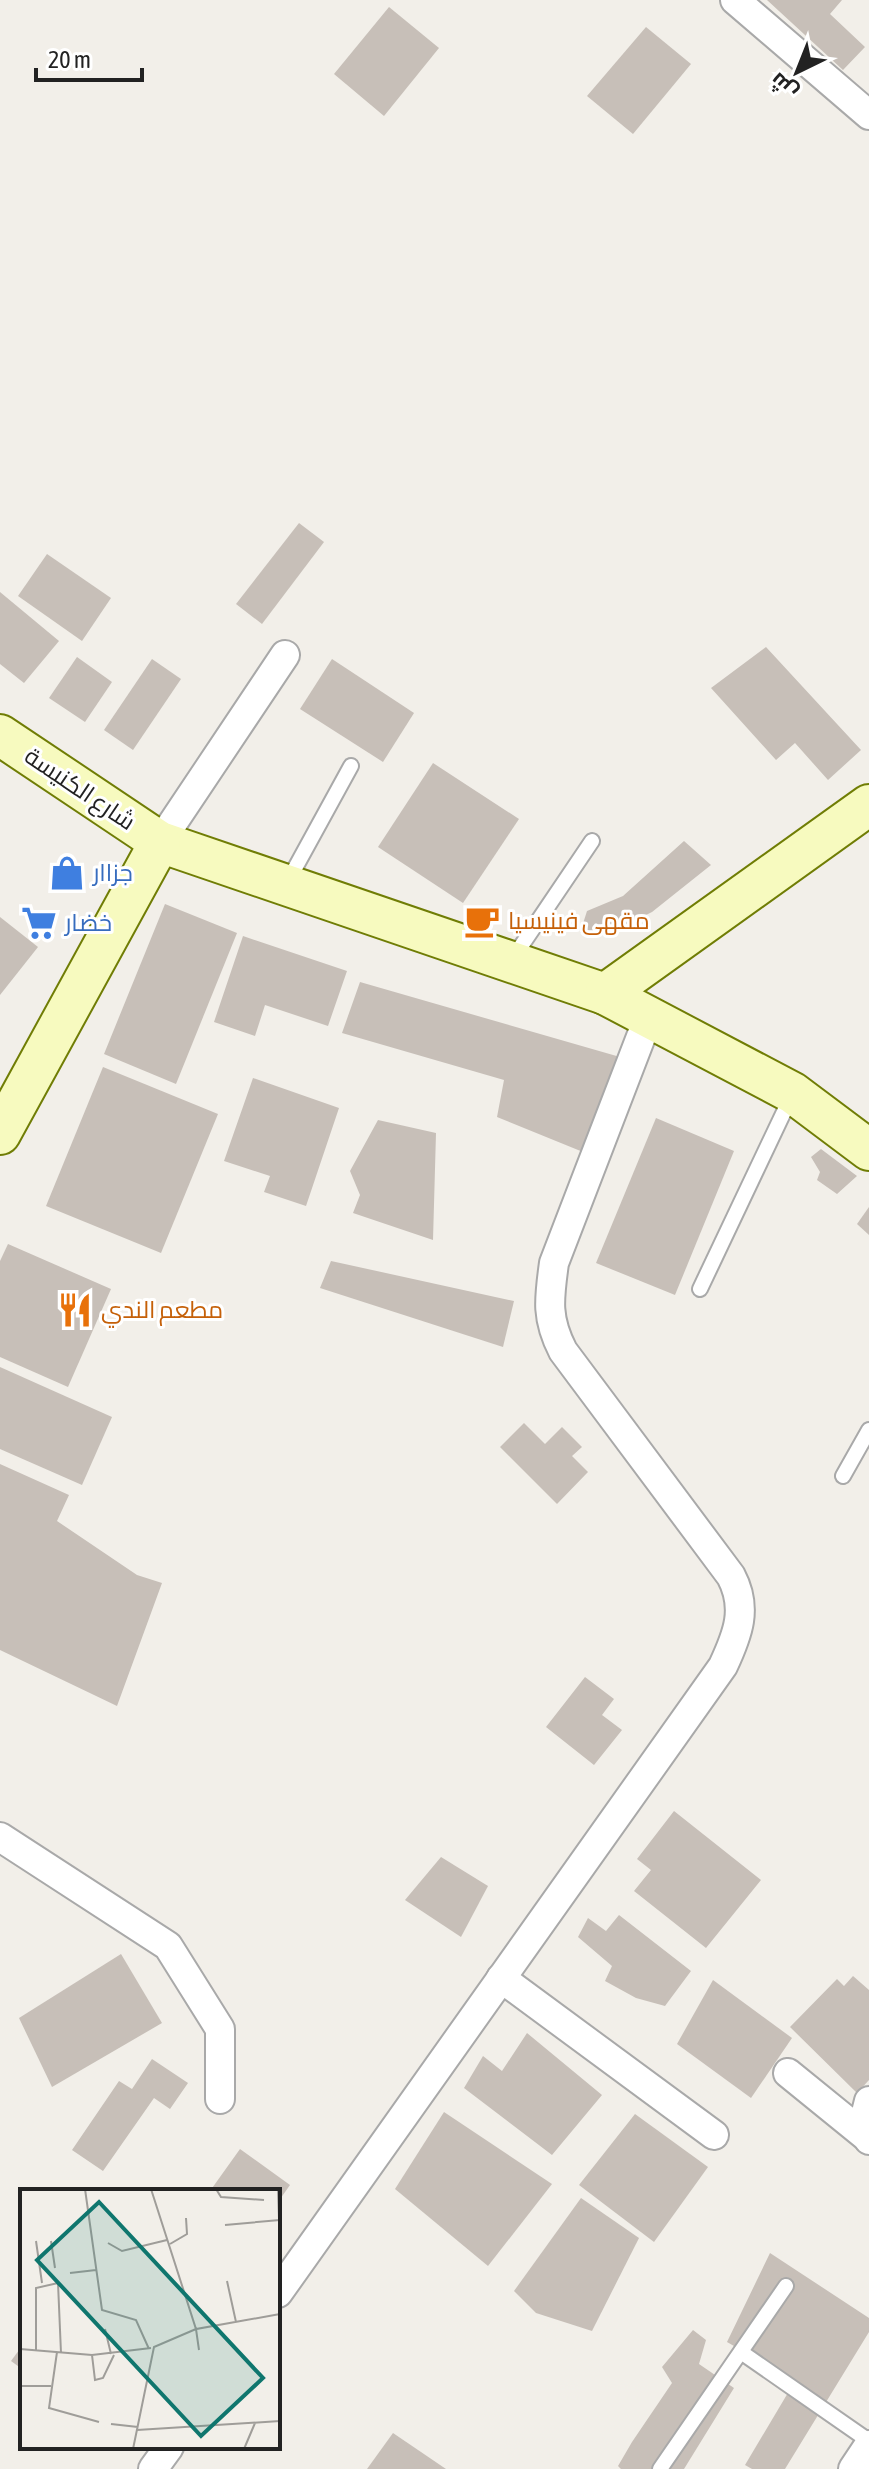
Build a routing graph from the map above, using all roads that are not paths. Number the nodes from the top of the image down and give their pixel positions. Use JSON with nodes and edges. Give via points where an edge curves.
{"nodes":[{"id":1,"x":735,"y":0,"type":"edge"},
{"id":2,"x":869,"y":115,"type":"edge"},
{"id":3,"x":285,"y":655,"type":"dead end"},
{"id":4,"x":0,"y":735,"type":"edge"},
{"id":5,"x":351,"y":766,"type":"dead end"},
{"id":6,"x":869,"y":805,"type":"edge"},
{"id":7,"x":592,"y":841,"type":"dead end"},
{"id":8,"x":160,"y":842,"type":"junction"},
{"id":9,"x":286,"y":885,"type":"junction"},
{"id":10,"x":510,"y":962,"type":"junction"},
{"id":11,"x":605,"y":994,"type":"junction"},
{"id":12,"x":649,"y":1016,"type":"junction"},
{"id":13,"x":793,"y":1093,"type":"junction"},
{"id":14,"x":0,"y":1134,"type":"edge"},
{"id":15,"x":869,"y":1150,"type":"edge"},
{"id":16,"x":700,"y":1289,"type":"dead end"},
{"id":17,"x":869,"y":1430,"type":"edge"},
{"id":18,"x":843,"y":1476,"type":"dead end"},
{"id":19,"x":0,"y":1837,"type":"edge"},
{"id":20,"x":501,"y":1978,"type":"junction"},
{"id":21,"x":788,"y":2073,"type":"dead end"},
{"id":22,"x":220,"y":2099,"type":"dead end"},
{"id":23,"x":869,"y":2101,"type":"edge"},
{"id":24,"x":714,"y":2135,"type":"dead end"},
{"id":25,"x":868,"y":2139,"type":"edge"},
{"id":26,"x":786,"y":2286,"type":"dead end"},
{"id":27,"x":280,"y":2290,"type":"edge"},
{"id":28,"x":741,"y":2352,"type":"junction"},
{"id":29,"x":869,"y":2443,"type":"edge"},
{"id":30,"x":168,"y":2449,"type":"edge"},
{"id":31,"x":153,"y":2469,"type":"edge"},
{"id":32,"x":660,"y":2469,"type":"edge"},
{"id":33,"x":853,"y":2469,"type":"edge"}],
"edges":[{"from":1,"to":2,"type":"street"},
{"from":3,"to":8,"type":"street"},
{"from":4,"to":8,"type":"street","name":"شارع الكنيسة"},
{"from":5,"to":9,"type":"lane"},
{"from":6,"to":11,"type":"street"},
{"from":7,"to":10,"type":"lane"},
{"from":8,"to":9,"type":"street","name":"شارع الكنيسة"},
{"from":8,"to":14,"type":"street"},
{"from":9,"to":10,"type":"street","name":"شارع الكنيسة"},
{"from":10,"to":11,"type":"street","name":"شارع الكنيسة"},
{"from":11,"to":12,"type":"street","name":"شارع الكنيسة"},
{"from":12,"to":13,"type":"street","name":"شارع الكنيسة"},
{"from":12,"to":20,"type":"street","via":[[554,1263],[551,1328],[731,1576],[741,1613],[723,1666]]},
{"from":13,"to":15,"type":"street","name":"شارع الكنيسة"},
{"from":13,"to":16,"type":"lane"},
{"from":17,"to":18,"type":"lane"},
{"from":19,"to":22,"type":"street","via":[[168,1946],[220,2029]]},
{"from":20,"to":24,"type":"street"},
{"from":20,"to":27,"type":"street"},
{"from":21,"to":25,"type":"street"},
{"from":23,"to":25,"type":"street","via":[[864,2121]]},
{"from":26,"to":28,"type":"lane"},
{"from":28,"to":29,"type":"lane"},
{"from":28,"to":32,"type":"lane"},
{"from":29,"to":33,"type":"street"},
{"from":30,"to":31,"type":"street"}]}
